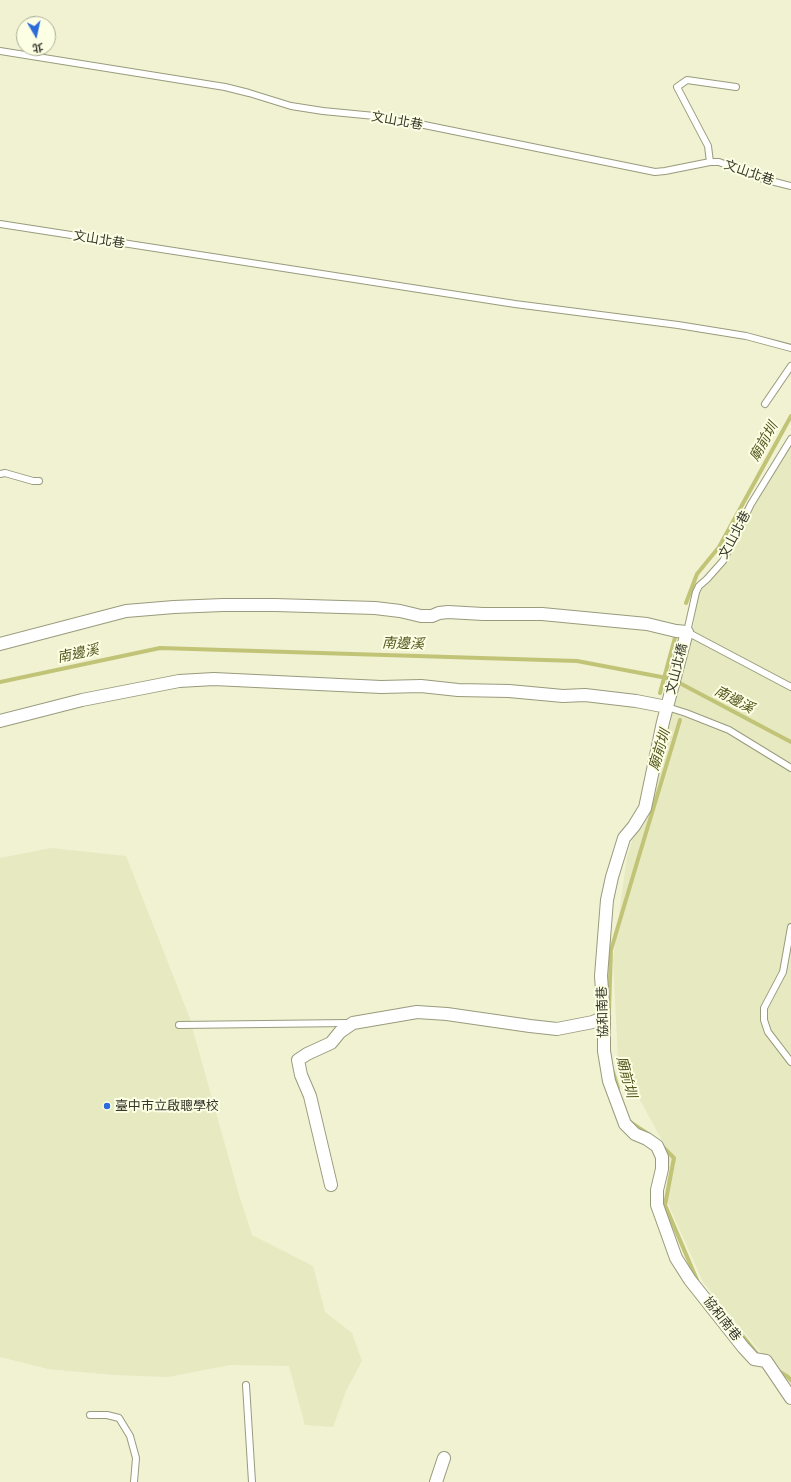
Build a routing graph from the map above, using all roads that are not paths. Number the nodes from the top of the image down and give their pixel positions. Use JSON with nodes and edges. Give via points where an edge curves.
{"nodes":[{"id":1,"x":0,"y":51,"type":"edge"},
{"id":2,"x":736,"y":87,"type":"dead end"},
{"id":3,"x":710,"y":162,"type":"junction"},
{"id":4,"x":791,"y":186,"type":"edge"},
{"id":5,"x":0,"y":224,"type":"edge"},
{"id":6,"x":791,"y":348,"type":"edge"},
{"id":7,"x":791,"y":366,"type":"edge"},
{"id":8,"x":765,"y":404,"type":"dead end"},
{"id":9,"x":791,"y":439,"type":"edge"},
{"id":10,"x":0,"y":474,"type":"edge"},
{"id":11,"x":39,"y":481,"type":"dead end"},
{"id":12,"x":687,"y":632,"type":"junction"},
{"id":13,"x":0,"y":644,"type":"edge"},
{"id":14,"x":791,"y":687,"type":"edge"},
{"id":15,"x":667,"y":707,"type":"junction"},
{"id":16,"x":0,"y":722,"type":"edge"},
{"id":17,"x":791,"y":768,"type":"edge"},
{"id":18,"x":791,"y":927,"type":"edge"},
{"id":19,"x":604,"y":1017,"type":"junction"},
{"id":20,"x":353,"y":1023,"type":"junction"},
{"id":21,"x":180,"y":1025,"type":"dead end"},
{"id":22,"x":791,"y":1062,"type":"edge"},
{"id":23,"x":331,"y":1185,"type":"dead end"},
{"id":24,"x":246,"y":1385,"type":"dead end"},
{"id":25,"x":791,"y":1398,"type":"edge"},
{"id":26,"x":90,"y":1415,"type":"dead end"},
{"id":27,"x":444,"y":1458,"type":"dead end"},
{"id":28,"x":134,"y":1482,"type":"edge"},
{"id":29,"x":252,"y":1482,"type":"edge"},
{"id":30,"x":436,"y":1482,"type":"edge"}],
"edges":[{"from":1,"to":3,"type":"lane","name":"文山北巷","via":[[225,87],[291,106],[385,117],[655,172]]},
{"from":2,"to":3,"type":"lane","via":[[687,80],[677,87],[708,146]]},
{"from":3,"to":4,"type":"lane","name":"文山北巷","via":[[719,162],[763,179]]},
{"from":5,"to":6,"type":"lane","name":"文山北巷","via":[[515,304],[678,325],[746,336]]},
{"from":7,"to":8,"type":"lane"},
{"from":9,"to":12,"type":"lane","name":"文山北巷","via":[[751,504],[723,561],[699,586]]},
{"from":10,"to":11,"type":"lane"},
{"from":12,"to":13,"type":"street","via":[[647,624],[542,614],[448,612],[421,616],[374,608],[223,605],[126,611]]},
{"from":12,"to":14,"type":"lane"},
{"from":12,"to":15,"type":"street","name":"文山北橋"},
{"from":15,"to":16,"type":"street","via":[[585,695],[214,679],[179,681],[82,700]]},
{"from":15,"to":17,"type":"lane","via":[[729,730]]},
{"from":15,"to":19,"type":"street","name":"協和南巷","via":[[645,808],[624,838],[607,900],[601,976]]},
{"from":18,"to":22,"type":"lane","via":[[783,972],[764,1008],[764,1020],[768,1032]]},
{"from":19,"to":20,"type":"street","via":[[593,1022],[557,1029],[418,1012]]},
{"from":19,"to":25,"type":"street","name":"協和南巷","via":[[604,1051],[609,1081],[625,1124],[635,1134],[657,1146],[662,1158],[657,1205],[676,1258],[690,1280],[743,1347],[754,1359],[766,1361]]},
{"from":20,"to":21,"type":"lane"},
{"from":20,"to":23,"type":"street","via":[[340,1032],[331,1043],[298,1060],[310,1096]]},
{"from":24,"to":29,"type":"lane"},
{"from":26,"to":28,"type":"lane","via":[[119,1418],[130,1436],[136,1458]]},
{"from":27,"to":30,"type":"street"}]}
